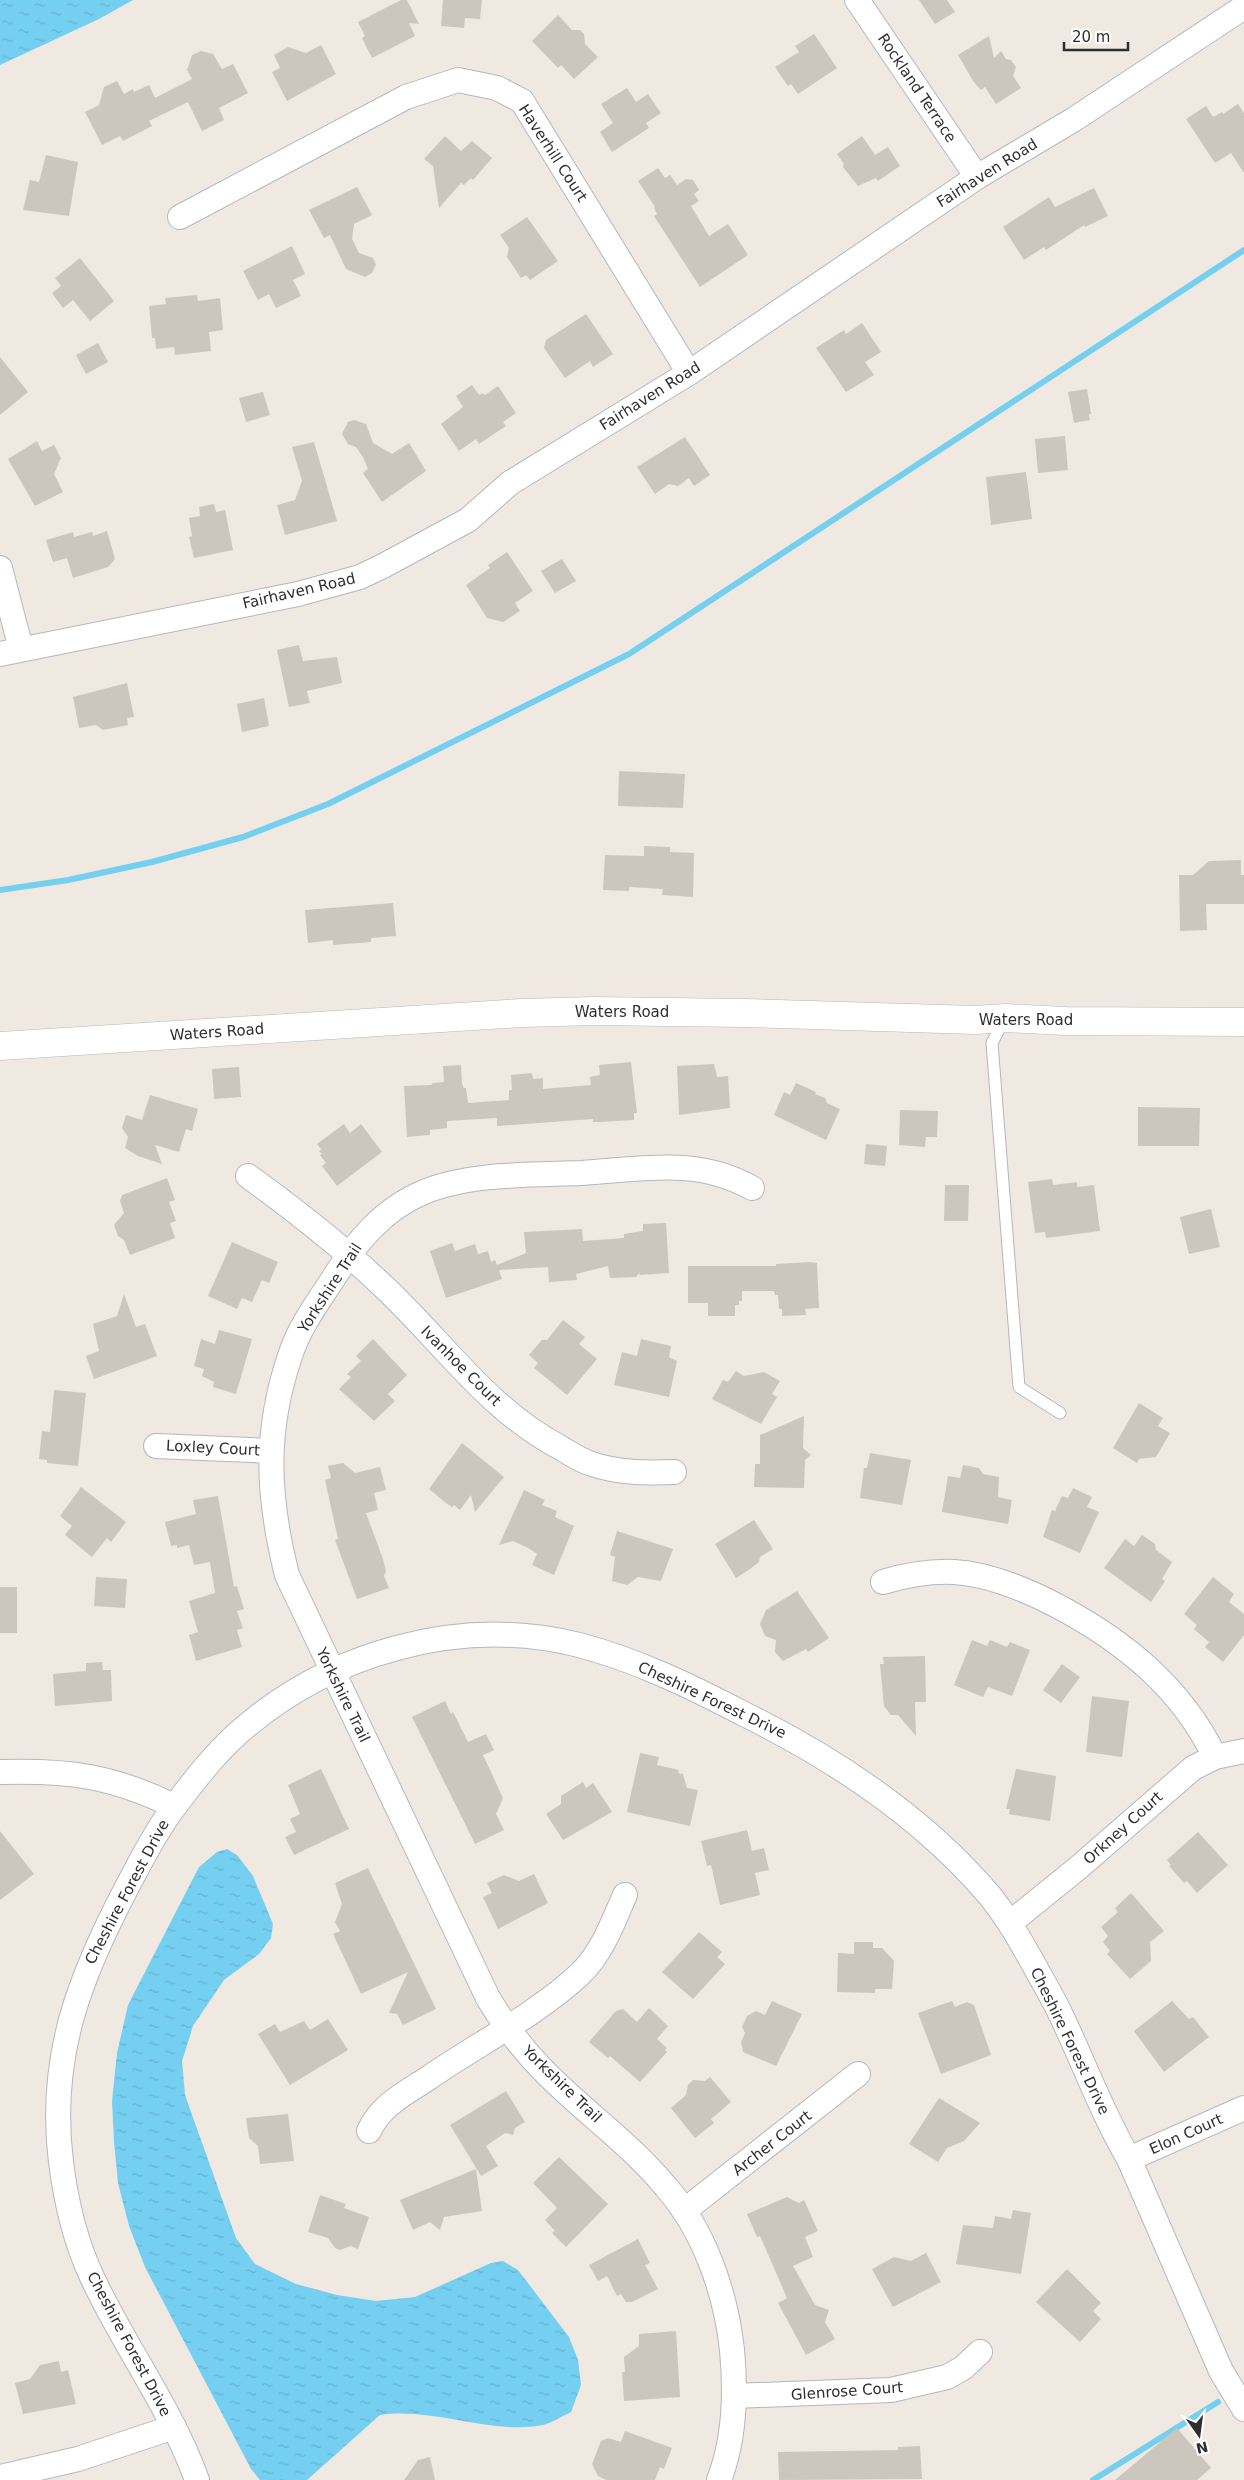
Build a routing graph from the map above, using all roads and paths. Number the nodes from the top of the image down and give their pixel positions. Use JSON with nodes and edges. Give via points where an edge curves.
{"nodes":[{"id":1,"x":857,"y":0,"type":"edge"},
{"id":2,"x":1244,"y":7,"type":"edge"},
{"id":3,"x":977,"y":177,"type":"junction"},
{"id":4,"x":180,"y":217,"type":"dead end"},
{"id":5,"x":689,"y":372,"type":"junction"},
{"id":6,"x":0,"y":568,"type":"edge"},
{"id":7,"x":11,"y":651,"type":"edge"},
{"id":8,"x":1005,"y":1018,"type":"junction"},
{"id":9,"x":1244,"y":1022,"type":"edge"},
{"id":10,"x":0,"y":1046,"type":"edge"},
{"id":11,"x":248,"y":1176,"type":"dead end"},
{"id":12,"x":752,"y":1188,"type":"dead end"},
{"id":13,"x":349,"y":1255,"type":"junction"},
{"id":14,"x":1060,"y":1413,"type":"dead end"},
{"id":15,"x":156,"y":1446,"type":"dead end"},
{"id":16,"x":271,"y":1451,"type":"junction"},
{"id":17,"x":674,"y":1472,"type":"dead end"},
{"id":18,"x":883,"y":1582,"type":"dead end"},
{"id":19,"x":332,"y":1671,"type":"junction"},
{"id":20,"x":1244,"y":1751,"type":"edge"},
{"id":21,"x":1215,"y":1757,"type":"junction"},
{"id":22,"x":0,"y":1772,"type":"edge"},
{"id":23,"x":174,"y":1806,"type":"junction"},
{"id":24,"x":625,"y":1896,"type":"dead end"},
{"id":25,"x":1010,"y":1923,"type":"junction"},
{"id":26,"x":506,"y":2027,"type":"junction"},
{"id":27,"x":858,"y":2074,"type":"dead end"},
{"id":28,"x":1244,"y":2108,"type":"edge"},
{"id":29,"x":368,"y":2131,"type":"dead end"},
{"id":30,"x":1129,"y":2159,"type":"junction"},
{"id":31,"x":684,"y":2211,"type":"junction"},
{"id":32,"x":980,"y":2352,"type":"dead end"},
{"id":33,"x":734,"y":2396,"type":"junction"},
{"id":34,"x":1244,"y":2409,"type":"edge"},
{"id":35,"x":174,"y":2427,"type":"junction"},
{"id":36,"x":0,"y":2478,"type":"edge"},
{"id":37,"x":197,"y":2480,"type":"edge"},
{"id":38,"x":718,"y":2480,"type":"edge"}],
"edges":[{"from":1,"to":3,"type":"street","name":"Rockland Terrace"},
{"from":2,"to":3,"type":"street","name":"Fairhaven Road","via":[[1073,120]]},
{"from":3,"to":5,"type":"street","name":"Fairhaven Road"},
{"from":4,"to":5,"type":"street","name":"Haverhill Court","via":[[406,97],[458,80],[497,88],[522,101]]},
{"from":5,"to":7,"type":"street","name":"Fairhaven Road","via":[[510,483],[468,520],[360,577],[298,594]]},
{"from":6,"to":7,"type":"street"},
{"from":8,"to":9,"type":"street","name":"Waters Road","via":[[1064,1022]]},
{"from":8,"to":10,"type":"street","name":"Waters Road","via":[[576,1011]]},
{"from":8,"to":14,"type":"lane","via":[[992,1043],[1019,1387]]},
{"from":11,"to":13,"type":"street","name":"Ivanhoe Court"},
{"from":12,"to":13,"type":"street","name":"Yorkshire Trail","via":[[732,1176],[678,1167],[453,1183],[399,1204],[376,1222]]},
{"from":13,"to":16,"type":"street","name":"Yorkshire Trail","via":[[304,1324],[291,1352],[274,1422]]},
{"from":13,"to":17,"type":"street","name":"Ivanhoe Court","via":[[384,1287],[472,1381],[539,1437],[590,1464],[618,1471]]},
{"from":15,"to":16,"type":"street","name":"Loxley Court"},
{"from":16,"to":19,"type":"street","name":"Yorkshire Trail","via":[[276,1528],[287,1574]]},
{"from":18,"to":21,"type":"street","via":[[928,1572],[955,1572],[981,1576],[1059,1606],[1150,1669],[1187,1711]]},
{"from":19,"to":23,"type":"street","name":"Cheshire Forest Drive","via":[[238,1733]]},
{"from":19,"to":25,"type":"street","name":"Cheshire Forest Drive","via":[[400,1646],[465,1636],[507,1636],[580,1645],[651,1670],[795,1739],[886,1800],[960,1863]]},
{"from":19,"to":26,"type":"street","name":"Yorkshire Trail","via":[[470,1965]]},
{"from":20,"to":21,"type":"street","name":"Orkney Court"},
{"from":21,"to":25,"type":"street","name":"Orkney Court","via":[[1178,1780]]},
{"from":22,"to":23,"type":"street","via":[[86,1775],[117,1782]]},
{"from":23,"to":35,"type":"street","name":"Cheshire Forest Drive","via":[[160,1826],[89,1964],[65,2041],[58,2120],[67,2201],[76,2238],[116,2325]]},
{"from":24,"to":26,"type":"street","via":[[599,1950],[581,1973],[537,2009]]},
{"from":25,"to":30,"type":"street","name":"Cheshire Forest Drive","via":[[1059,2011]]},
{"from":26,"to":29,"type":"street","via":[[384,2108]]},
{"from":26,"to":31,"type":"street","name":"Yorkshire Trail","via":[[540,2068],[648,2166]]},
{"from":27,"to":31,"type":"street","name":"Archer Court"},
{"from":28,"to":30,"type":"street","name":"Elon Court"},
{"from":30,"to":34,"type":"street","name":"Cheshire Forest Drive","via":[[1221,2371]]},
{"from":31,"to":33,"type":"street","name":"Yorkshire Trail","via":[[698,2236],[719,2289],[730,2339]]},
{"from":32,"to":33,"type":"street","name":"Glenrose Court","via":[[947,2377],[891,2390]]},
{"from":33,"to":38,"type":"street","name":"Yorkshire Trail","via":[[728,2449]]},
{"from":35,"to":36,"type":"street","via":[[78,2459]]},
{"from":35,"to":37,"type":"street","name":"Cheshire Forest Drive"}]}
